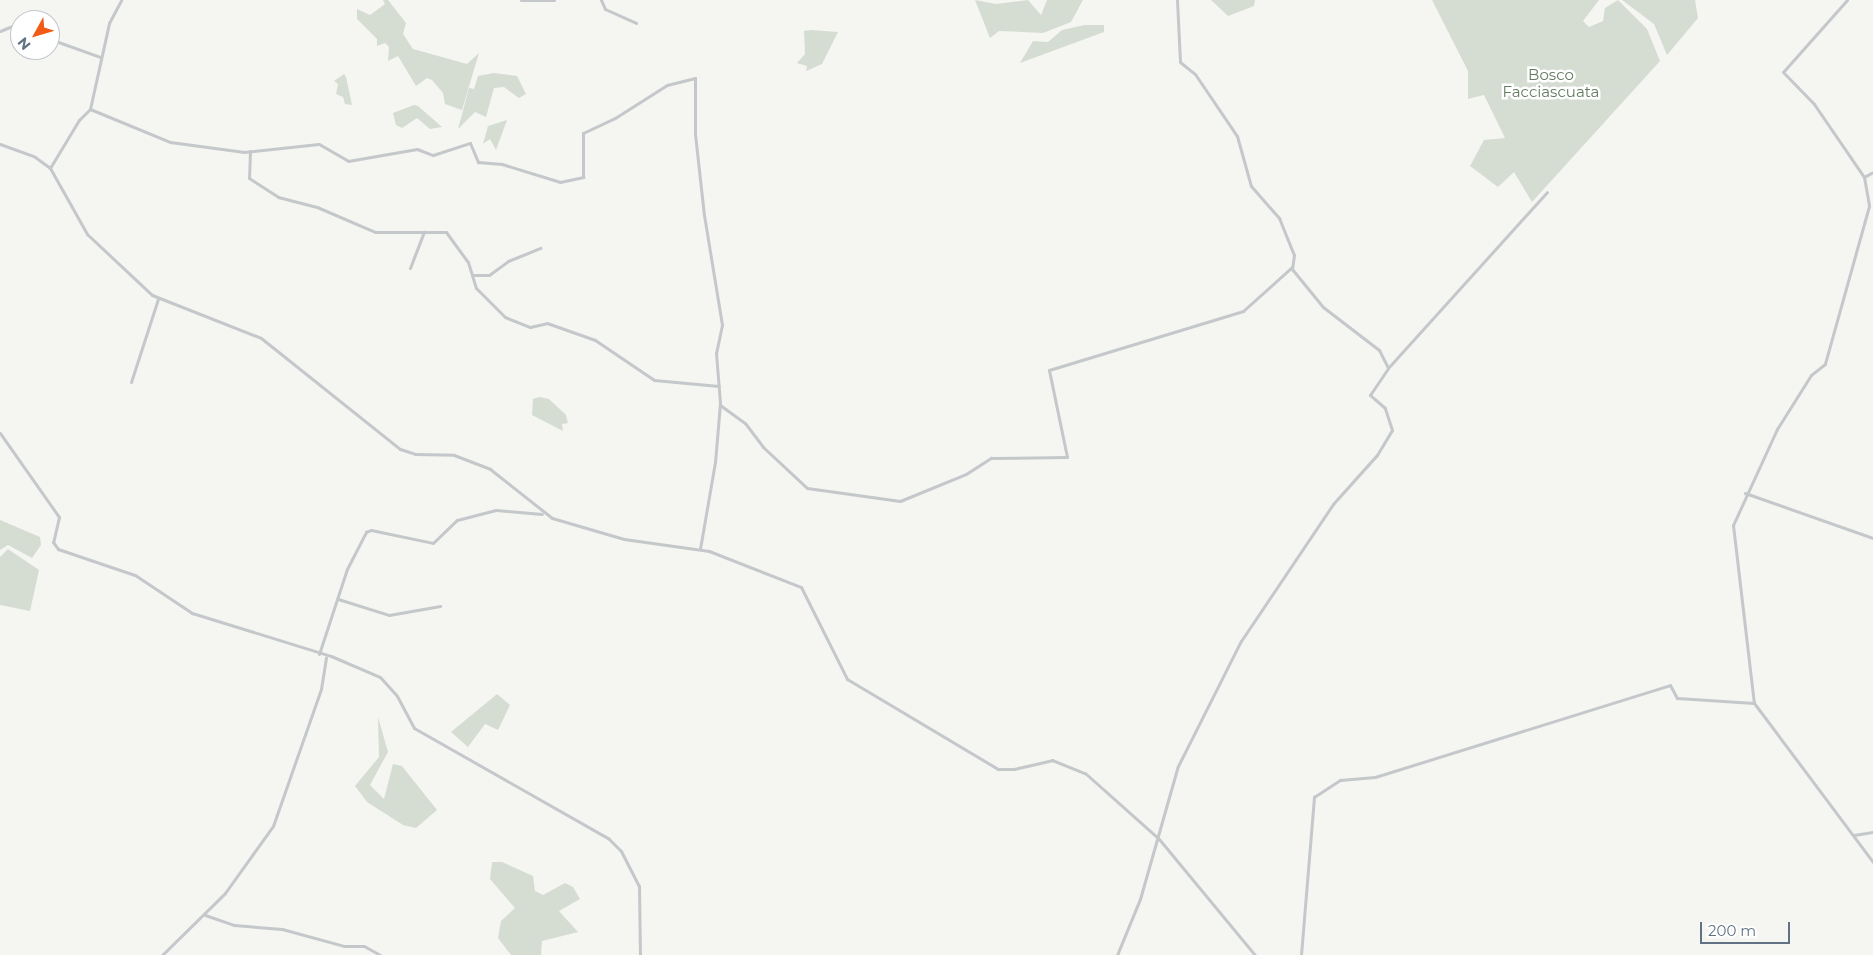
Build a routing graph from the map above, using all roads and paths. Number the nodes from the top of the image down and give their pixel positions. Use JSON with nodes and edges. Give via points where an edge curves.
{"nodes":[{"id":1,"x":121,"y":0,"type":"edge"},
{"id":2,"x":520,"y":0,"type":"edge"},
{"id":3,"x":554,"y":0,"type":"edge"},
{"id":4,"x":601,"y":0,"type":"edge"},
{"id":5,"x":1177,"y":0,"type":"edge"},
{"id":6,"x":1847,"y":0,"type":"edge"},
{"id":7,"x":636,"y":23,"type":"dead end"},
{"id":8,"x":60,"y":43,"type":"edge"},
{"id":9,"x":100,"y":57,"type":"junction"},
{"id":10,"x":90,"y":109,"type":"junction"},
{"id":11,"x":0,"y":144,"type":"edge"},
{"id":12,"x":250,"y":152,"type":"junction"},
{"id":13,"x":50,"y":168,"type":"junction"},
{"id":14,"x":1873,"y":172,"type":"edge"},
{"id":15,"x":1864,"y":177,"type":"junction"},
{"id":16,"x":1547,"y":192,"type":"dead end"},
{"id":17,"x":424,"y":232,"type":"junction"},
{"id":18,"x":540,"y":248,"type":"dead end"},
{"id":19,"x":1292,"y":267,"type":"junction"},
{"id":20,"x":410,"y":268,"type":"dead end"},
{"id":21,"x":472,"y":275,"type":"junction"},
{"id":22,"x":158,"y":299,"type":"junction"},
{"id":23,"x":1388,"y":368,"type":"junction"},
{"id":24,"x":131,"y":382,"type":"dead end"},
{"id":25,"x":719,"y":386,"type":"junction"},
{"id":26,"x":720,"y":405,"type":"junction"},
{"id":27,"x":0,"y":433,"type":"edge"},
{"id":28,"x":1746,"y":493,"type":"junction"},
{"id":29,"x":543,"y":514,"type":"junction"},
{"id":30,"x":1873,"y":538,"type":"edge"},
{"id":31,"x":700,"y":549,"type":"junction"},
{"id":32,"x":338,"y":599,"type":"junction"},
{"id":33,"x":440,"y":606,"type":"dead end"},
{"id":34,"x":318,"y":654,"type":"junction"},
{"id":35,"x":326,"y":657,"type":"junction"},
{"id":36,"x":1754,"y":703,"type":"junction"},
{"id":37,"x":1873,"y":832,"type":"edge"},
{"id":38,"x":1854,"y":835,"type":"junction"},
{"id":39,"x":1159,"y":840,"type":"junction"},
{"id":40,"x":1873,"y":862,"type":"edge"},
{"id":41,"x":205,"y":915,"type":"junction"},
{"id":42,"x":162,"y":955,"type":"edge"},
{"id":43,"x":380,"y":955,"type":"edge"},
{"id":44,"x":640,"y":955,"type":"edge"},
{"id":45,"x":1117,"y":955,"type":"edge"},
{"id":46,"x":1255,"y":955,"type":"edge"},
{"id":47,"x":1301,"y":955,"type":"edge"}],
"edges":[{"from":1,"to":9,"type":"street","via":[[108,23]]},
{"from":2,"to":3,"type":"street"},
{"from":4,"to":7,"type":"street","via":[[605,9]]},
{"from":5,"to":19,"type":"street","via":[[1180,62],[1195,74],[1237,136],[1251,186],[1279,218],[1294,254]]},
{"from":6,"to":15,"type":"street","via":[[1782,72],[1814,104]]},
{"from":8,"to":9,"type":"street"},
{"from":9,"to":10,"type":"street"},
{"from":10,"to":12,"type":"street","via":[[159,139]]},
{"from":10,"to":13,"type":"street","via":[[79,120]]},
{"from":11,"to":13,"type":"street","via":[[35,157]]},
{"from":12,"to":17,"type":"street","via":[[249,178],[278,197],[317,207],[375,232]]},
{"from":12,"to":25,"type":"street","via":[[319,144],[348,161],[362,161],[417,149],[432,155],[470,143],[478,162],[564,182],[583,176],[583,133],[615,118],[659,88],[695,78],[695,134],[722,325],[716,353]]},
{"from":13,"to":22,"type":"street","via":[[87,234]]},
{"from":14,"to":15,"type":"street"},
{"from":15,"to":28,"type":"street","via":[[1869,206],[1825,364],[1811,375],[1777,429]]},
{"from":16,"to":23,"type":"street"},
{"from":17,"to":20,"type":"street"},
{"from":17,"to":21,"type":"street","via":[[446,232],[464,254]]},
{"from":18,"to":21,"type":"street","via":[[508,261],[489,275]]},
{"from":19,"to":23,"type":"street","via":[[1323,307],[1379,350]]},
{"from":19,"to":26,"type":"street","via":[[1244,311],[1049,370],[1067,457],[991,458],[966,474],[900,501],[803,486],[745,423]]},
{"from":21,"to":25,"type":"street","via":[[476,288],[505,318],[530,326],[547,323],[595,340],[654,380]]},
{"from":22,"to":24,"type":"street"},
{"from":22,"to":29,"type":"street","via":[[250,331],[392,444],[416,454],[454,455],[490,468],[524,492]]},
{"from":23,"to":39,"type":"street","via":[[1370,395],[1385,408],[1392,430],[1377,455],[1333,504],[1241,641],[1178,766]]},
{"from":25,"to":26,"type":"street"},
{"from":26,"to":31,"type":"street","via":[[716,462]]},
{"from":27,"to":34,"type":"street","via":[[59,517],[53,542],[58,549],[135,575],[192,613]]},
{"from":28,"to":30,"type":"street"},
{"from":28,"to":36,"type":"street","via":[[1733,525]]},
{"from":29,"to":31,"type":"street","via":[[624,539]]},
{"from":29,"to":32,"type":"street","via":[[496,510],[457,520],[433,543],[371,530],[363,536],[351,561]]},
{"from":31,"to":39,"type":"street","via":[[801,587],[811,601],[838,667],[854,684],[998,769],[1014,769],[1052,760],[1074,766]]},
{"from":32,"to":33,"type":"street","via":[[388,615]]},
{"from":32,"to":34,"type":"street"},
{"from":34,"to":35,"type":"street"},
{"from":35,"to":41,"type":"street","via":[[321,688],[273,826],[250,863]]},
{"from":35,"to":44,"type":"street","via":[[380,677],[397,696],[414,728],[618,846],[639,886]]},
{"from":36,"to":38,"type":"street"},
{"from":36,"to":47,"type":"street","via":[[1677,698],[1670,685],[1375,777],[1340,780],[1314,797]]},
{"from":37,"to":38,"type":"street"},
{"from":38,"to":40,"type":"street"},
{"from":39,"to":45,"type":"street"},
{"from":39,"to":46,"type":"street"},
{"from":41,"to":42,"type":"street"},
{"from":41,"to":43,"type":"street","via":[[234,925],[282,929],[344,946],[364,946]]}]}
